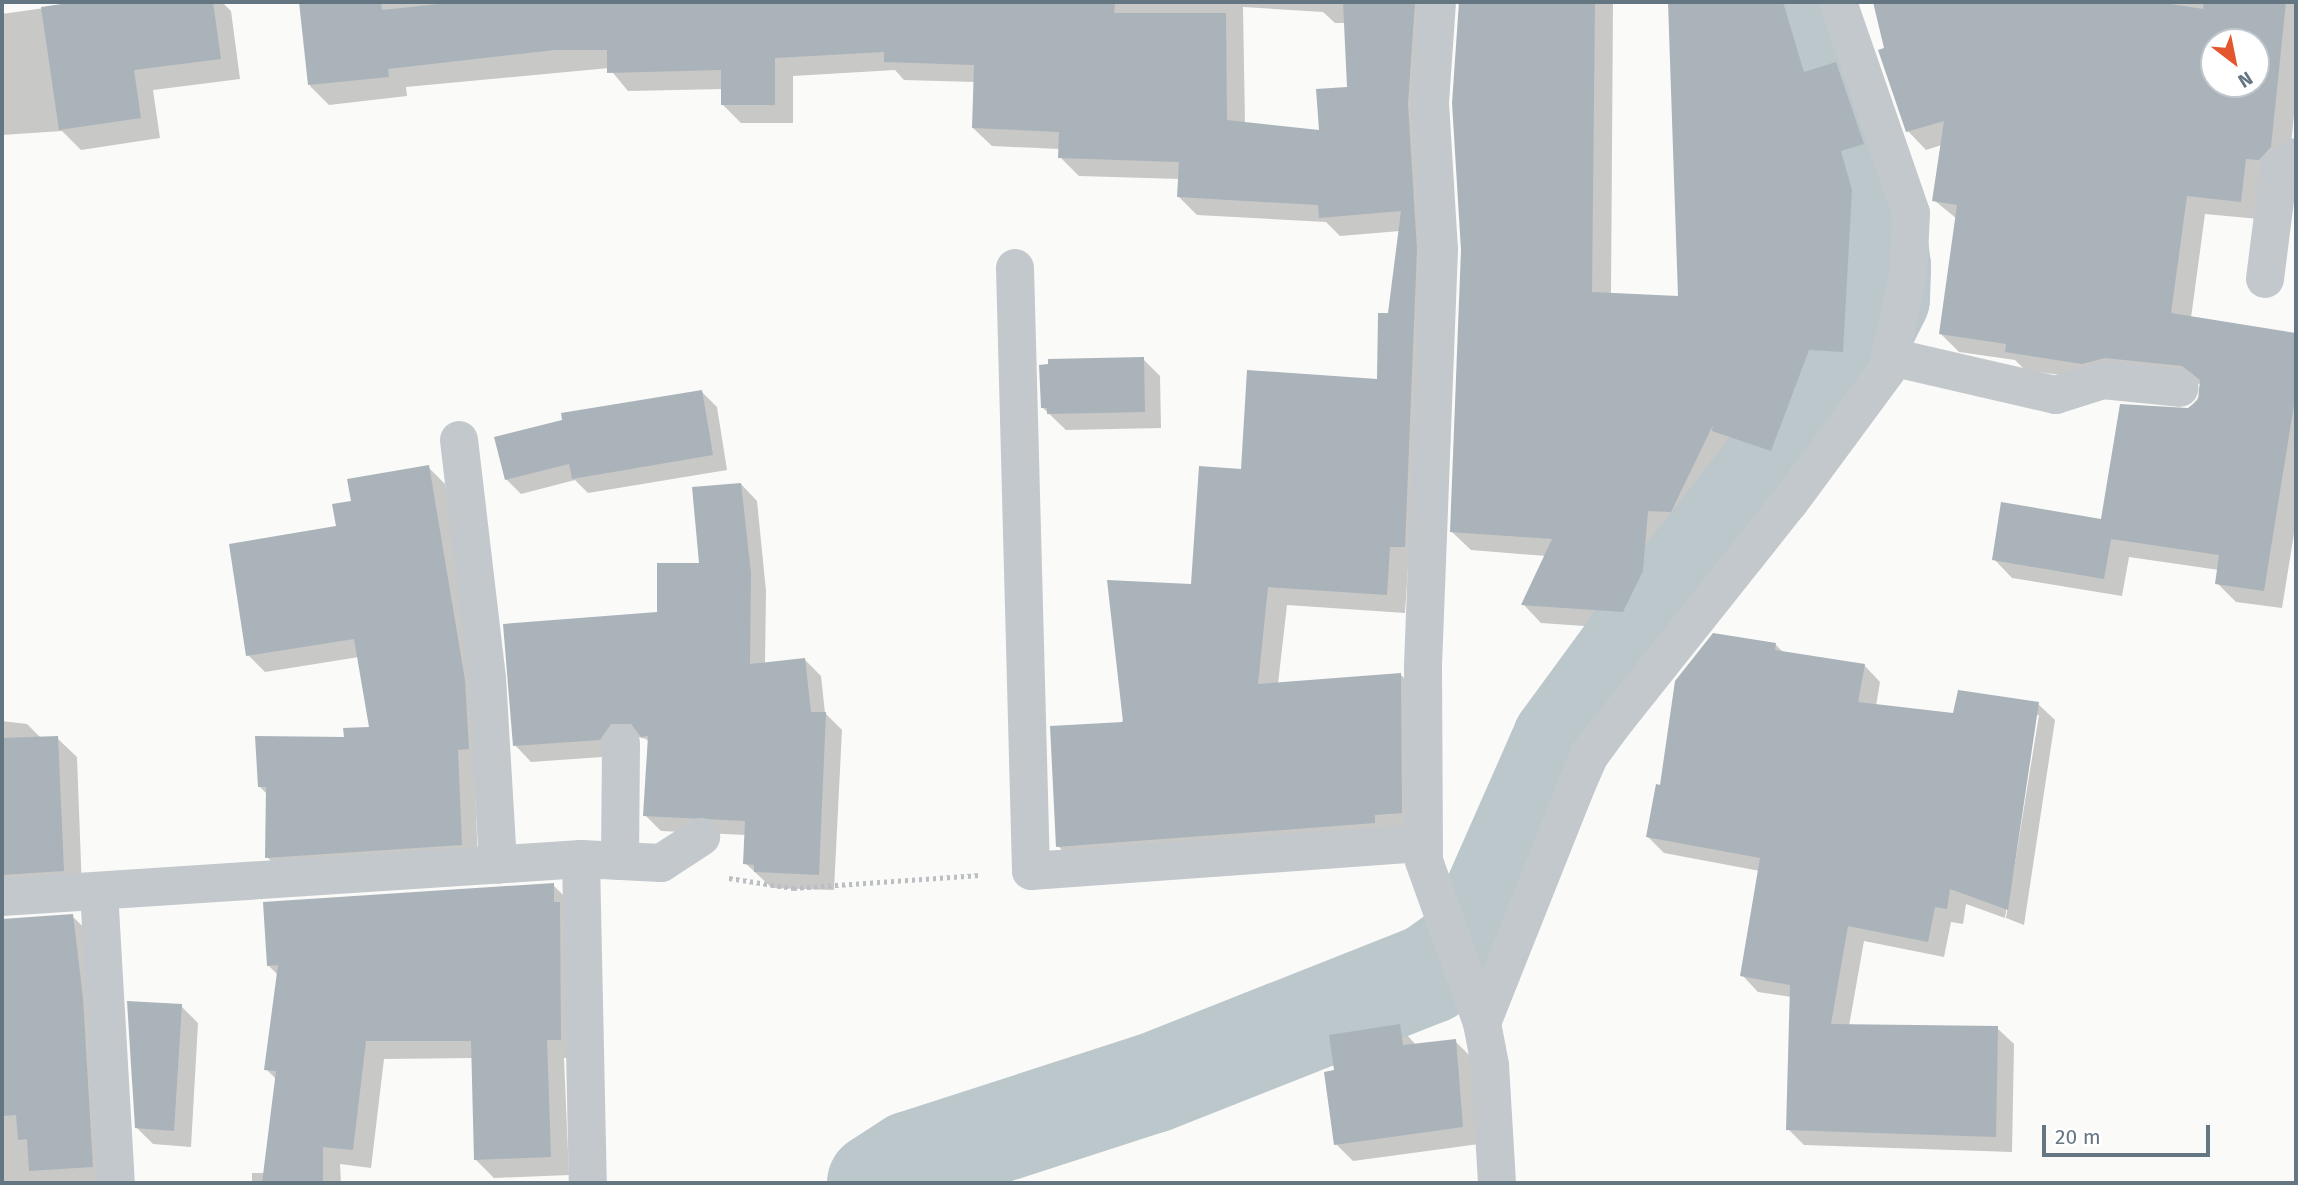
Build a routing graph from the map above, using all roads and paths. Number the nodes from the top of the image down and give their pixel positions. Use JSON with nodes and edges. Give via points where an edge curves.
{"nodes":[{"id":1,"x":1437,"y":2,"type":"edge"},
{"id":2,"x":1838,"y":2,"type":"edge"},
{"id":3,"x":2296,"y":157,"type":"edge"},
{"id":4,"x":1015,"y":268,"type":"dead end"},
{"id":5,"x":2265,"y":279,"type":"dead end"},
{"id":6,"x":1891,"y":357,"type":"junction"},
{"id":7,"x":2180,"y":388,"type":"dead end"},
{"id":8,"x":459,"y":440,"type":"dead end"},
{"id":9,"x":621,"y":743,"type":"dead end"},
{"id":10,"x":701,"y":837,"type":"dead end"},
{"id":11,"x":1424,"y":843,"type":"junction"},
{"id":12,"x":581,"y":859,"type":"junction"},
{"id":13,"x":620,"y":861,"type":"junction"},
{"id":14,"x":661,"y":863,"type":"junction"},
{"id":15,"x":498,"y":865,"type":"junction"},
{"id":16,"x":1031,"y":871,"type":"junction"},
{"id":17,"x":99,"y":891,"type":"junction"},
{"id":18,"x":2,"y":897,"type":"edge"},
{"id":19,"x":1482,"y":1023,"type":"junction"},
{"id":20,"x":116,"y":1183,"type":"edge"},
{"id":21,"x":588,"y":1183,"type":"edge"},
{"id":22,"x":1497,"y":1183,"type":"edge"}],
"edges":[{"from":1,"to":11,"type":"street","via":[[1430,103],[1439,249],[1423,668]]},
{"from":2,"to":6,"type":"street","via":[[1911,213],[1908,275]]},
{"from":3,"to":5,"type":"street","via":[[2279,168]]},
{"from":4,"to":16,"type":"street"},
{"from":6,"to":7,"type":"street","via":[[2056,395],[2103,380]]},
{"from":6,"to":19,"type":"street","via":[[1850,424],[1588,754]]},
{"from":8,"to":15,"type":"street","via":[[487,678]]},
{"from":9,"to":13,"type":"street"},
{"from":10,"to":14,"type":"street"},
{"from":11,"to":16,"type":"street"},
{"from":11,"to":19,"type":"street","via":[[1424,861]]},
{"from":12,"to":13,"type":"street"},
{"from":12,"to":15,"type":"street"},
{"from":12,"to":21,"type":"street"},
{"from":13,"to":14,"type":"street"},
{"from":14,"to":16,"type":"path","via":[[673,870],[793,888]]},
{"from":15,"to":17,"type":"street"},
{"from":17,"to":18,"type":"street"},
{"from":17,"to":20,"type":"street"},
{"from":19,"to":22,"type":"street","via":[[1490,1065]]}]}
